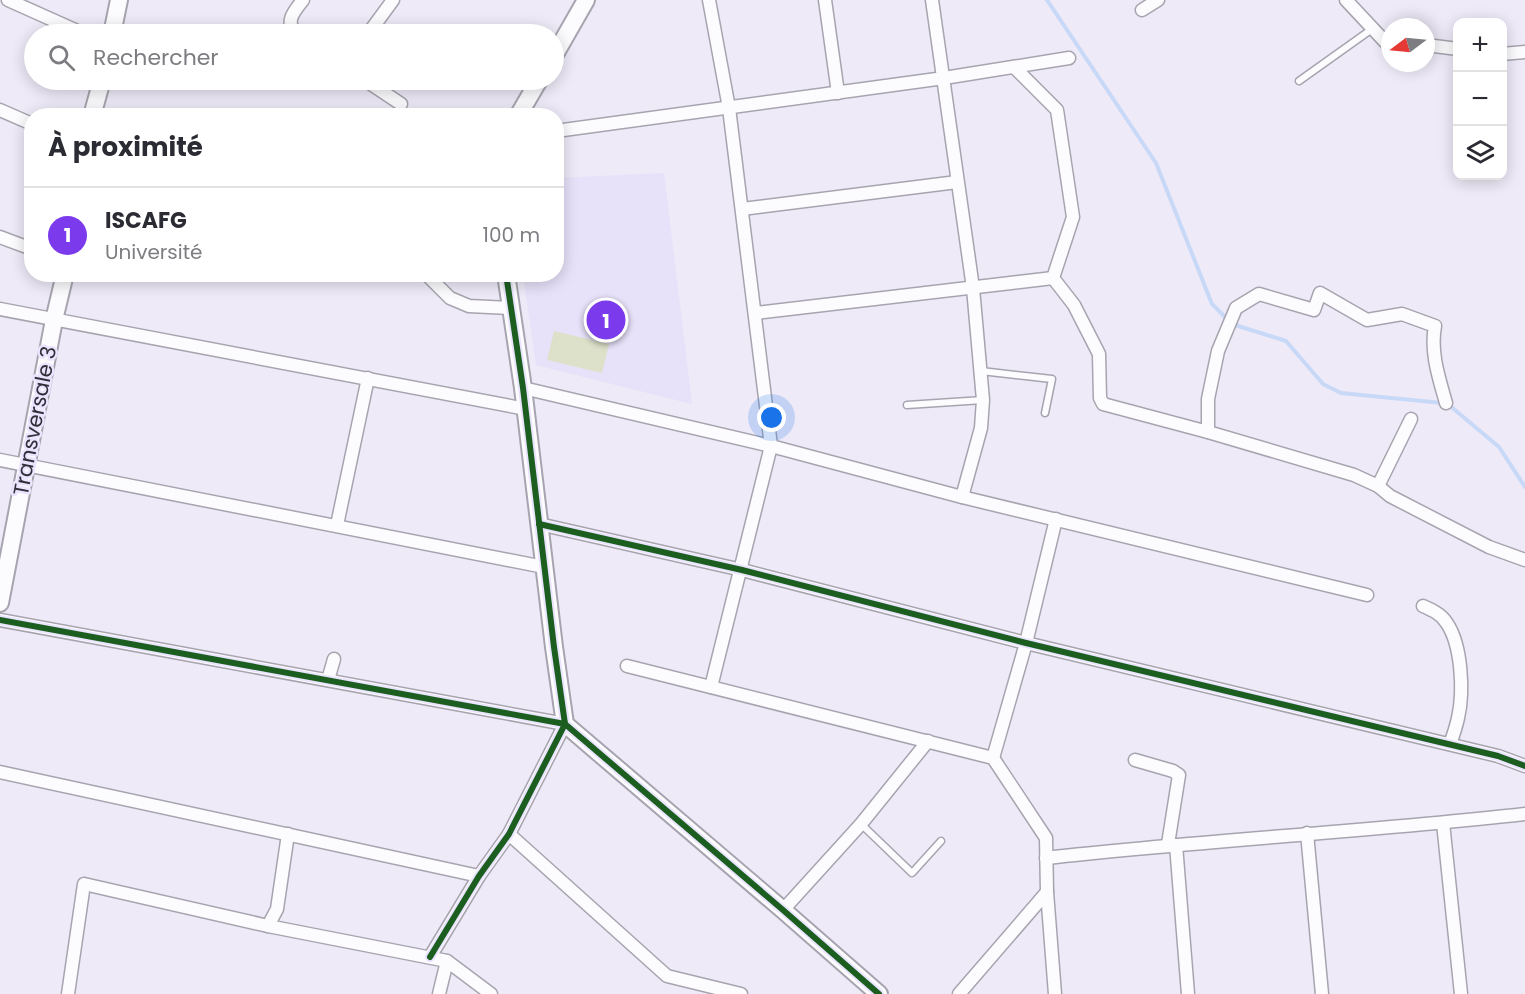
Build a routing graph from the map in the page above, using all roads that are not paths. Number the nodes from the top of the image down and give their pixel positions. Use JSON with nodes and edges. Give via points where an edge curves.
{"nodes":[{"id":1,"x":8,"y":0,"type":"edge"},
{"id":2,"x":119,"y":0,"type":"edge"},
{"id":3,"x":303,"y":0,"type":"edge"},
{"id":4,"x":393,"y":0,"type":"edge"},
{"id":5,"x":586,"y":0,"type":"edge"},
{"id":6,"x":709,"y":0,"type":"edge"},
{"id":7,"x":825,"y":0,"type":"edge"},
{"id":8,"x":932,"y":0,"type":"edge"},
{"id":9,"x":1158,"y":0,"type":"edge"},
{"id":10,"x":1346,"y":0,"type":"edge"},
{"id":11,"x":1142,"y":10,"type":"dead end"},
{"id":12,"x":62,"y":24,"type":"edge"},
{"id":13,"x":114,"y":24,"type":"edge"},
{"id":14,"x":290,"y":24,"type":"edge"},
{"id":15,"x":375,"y":24,"type":"edge"},
{"id":16,"x":1372,"y":29,"type":"junction"},
{"id":17,"x":564,"y":38,"type":"edge"},
{"id":18,"x":1381,"y":38,"type":"edge"},
{"id":19,"x":1435,"y":46,"type":"edge"},
{"id":20,"x":1453,"y":48,"type":"edge"},
{"id":21,"x":1525,"y":52,"type":"edge"},
{"id":22,"x":1507,"y":54,"type":"edge"},
{"id":23,"x":1068,"y":58,"type":"dead end"},
{"id":24,"x":1014,"y":67,"type":"junction"},
{"id":25,"x":944,"y":78,"type":"junction"},
{"id":26,"x":1299,"y":81,"type":"dead end"},
{"id":27,"x":99,"y":90,"type":"edge"},
{"id":28,"x":380,"y":90,"type":"edge"},
{"id":29,"x":533,"y":90,"type":"edge"},
{"id":30,"x":838,"y":93,"type":"junction"},
{"id":31,"x":401,"y":104,"type":"dead end"},
{"id":32,"x":94,"y":108,"type":"edge"},
{"id":33,"x":523,"y":108,"type":"edge"},
{"id":34,"x":729,"y":108,"type":"junction"},
{"id":35,"x":0,"y":110,"type":"edge"},
{"id":36,"x":24,"y":120,"type":"edge"},
{"id":37,"x":564,"y":130,"type":"edge"},
{"id":38,"x":957,"y":182,"type":"junction"},
{"id":39,"x":742,"y":209,"type":"junction"},
{"id":40,"x":0,"y":237,"type":"edge"},
{"id":41,"x":24,"y":246,"type":"edge"},
{"id":42,"x":1053,"y":278,"type":"junction"},
{"id":43,"x":63,"y":282,"type":"edge"},
{"id":44,"x":434,"y":282,"type":"edge"},
{"id":45,"x":507,"y":282,"type":"edge"},
{"id":46,"x":973,"y":288,"type":"junction"},
{"id":47,"x":510,"y":308,"type":"junction"},
{"id":48,"x":0,"y":309,"type":"edge"},
{"id":49,"x":756,"y":314,"type":"junction"},
{"id":50,"x":54,"y":320,"type":"junction"},
{"id":51,"x":981,"y":371,"type":"junction"},
{"id":52,"x":368,"y":378,"type":"junction"},
{"id":53,"x":523,"y":388,"type":"junction"},
{"id":54,"x":983,"y":400,"type":"junction"},
{"id":55,"x":1446,"y":403,"type":"dead end"},
{"id":56,"x":907,"y":405,"type":"dead end"},
{"id":57,"x":526,"y":409,"type":"junction"},
{"id":58,"x":1045,"y":413,"type":"dead end"},
{"id":59,"x":1411,"y":419,"type":"dead end"},
{"id":60,"x":1208,"y":432,"type":"junction"},
{"id":61,"x":771,"y":446,"type":"junction"},
{"id":62,"x":0,"y":460,"type":"edge"},
{"id":63,"x":26,"y":465,"type":"junction"},
{"id":64,"x":1378,"y":486,"type":"junction"},
{"id":65,"x":962,"y":497,"type":"junction"},
{"id":66,"x":1056,"y":519,"type":"junction"},
{"id":67,"x":539,"y":524,"type":"junction"},
{"id":68,"x":337,"y":525,"type":"junction"},
{"id":69,"x":1525,"y":560,"type":"edge"},
{"id":70,"x":544,"y":567,"type":"junction"},
{"id":71,"x":742,"y":570,"type":"junction"},
{"id":72,"x":1366,"y":595,"type":"dead end"},
{"id":73,"x":0,"y":603,"type":"edge"},
{"id":74,"x":1424,"y":606,"type":"dead end"},
{"id":75,"x":0,"y":620,"type":"edge"},
{"id":76,"x":1026,"y":643,"type":"junction"},
{"id":77,"x":334,"y":659,"type":"dead end"},
{"id":78,"x":627,"y":666,"type":"dead end"},
{"id":79,"x":328,"y":680,"type":"junction"},
{"id":80,"x":711,"y":687,"type":"junction"},
{"id":81,"x":564,"y":724,"type":"junction"},
{"id":82,"x":928,"y":741,"type":"junction"},
{"id":83,"x":1450,"y":744,"type":"junction"},
{"id":84,"x":993,"y":758,"type":"junction"},
{"id":85,"x":1135,"y":760,"type":"dead end"},
{"id":86,"x":1525,"y":766,"type":"edge"},
{"id":87,"x":0,"y":772,"type":"edge"},
{"id":88,"x":1525,"y":814,"type":"edge"},
{"id":89,"x":861,"y":824,"type":"junction"},
{"id":90,"x":1443,"y":824,"type":"junction"},
{"id":91,"x":1307,"y":833,"type":"junction"},
{"id":92,"x":288,"y":834,"type":"junction"},
{"id":93,"x":509,"y":834,"type":"junction"},
{"id":94,"x":941,"y":841,"type":"dead end"},
{"id":95,"x":1172,"y":845,"type":"junction"},
{"id":96,"x":1046,"y":858,"type":"junction"},
{"id":97,"x":479,"y":876,"type":"junction"},
{"id":98,"x":1047,"y":892,"type":"junction"},
{"id":99,"x":783,"y":910,"type":"junction"},
{"id":100,"x":268,"y":926,"type":"junction"},
{"id":101,"x":430,"y":957,"type":"junction"},
{"id":102,"x":447,"y":961,"type":"junction"},
{"id":103,"x":68,"y":994,"type":"edge"},
{"id":104,"x":439,"y":994,"type":"edge"},
{"id":105,"x":490,"y":994,"type":"edge"},
{"id":106,"x":741,"y":994,"type":"edge"},
{"id":107,"x":879,"y":994,"type":"edge"},
{"id":108,"x":958,"y":994,"type":"edge"},
{"id":109,"x":1055,"y":994,"type":"edge"},
{"id":110,"x":1188,"y":994,"type":"edge"},
{"id":111,"x":1322,"y":994,"type":"edge"},
{"id":112,"x":1461,"y":994,"type":"edge"}],
"edges":[{"from":1,"to":12,"type":"street"},
{"from":2,"to":13,"type":"street"},
{"from":3,"to":14,"type":"street"},
{"from":4,"to":15,"type":"street"},
{"from":5,"to":17,"type":"street"},
{"from":6,"to":34,"type":"street"},
{"from":7,"to":30,"type":"street"},
{"from":8,"to":25,"type":"street"},
{"from":9,"to":11,"type":"street"},
{"from":10,"to":16,"type":"street"},
{"from":16,"to":18,"type":"street"},
{"from":16,"to":26,"type":"lane"},
{"from":19,"to":20,"type":"street"},
{"from":21,"to":22,"type":"street"},
{"from":23,"to":24,"type":"street"},
{"from":24,"to":25,"type":"street"},
{"from":24,"to":42,"type":"street","via":[[1058,110],[1073,217]]},
{"from":25,"to":30,"type":"street"},
{"from":25,"to":38,"type":"street"},
{"from":27,"to":32,"type":"street"},
{"from":28,"to":31,"type":"street"},
{"from":29,"to":33,"type":"street"},
{"from":30,"to":34,"type":"street"},
{"from":34,"to":37,"type":"street"},
{"from":34,"to":39,"type":"street"},
{"from":35,"to":36,"type":"street"},
{"from":38,"to":39,"type":"street"},
{"from":38,"to":46,"type":"street"},
{"from":39,"to":49,"type":"street"},
{"from":40,"to":41,"type":"street"},
{"from":42,"to":46,"type":"street"},
{"from":42,"to":60,"type":"street","via":[[1074,305],[1099,354],[1103,404]]},
{"from":43,"to":50,"type":"street","name":"Transversale 3"},
{"from":44,"to":47,"type":"street","via":[[450,298],[468,306]]},
{"from":45,"to":47,"type":"street"},
{"from":46,"to":49,"type":"street"},
{"from":46,"to":51,"type":"street"},
{"from":47,"to":53,"type":"street"},
{"from":48,"to":50,"type":"street"},
{"from":49,"to":61,"type":"street"},
{"from":50,"to":52,"type":"street"},
{"from":50,"to":63,"type":"street","name":"Transversale 3"},
{"from":51,"to":54,"type":"street"},
{"from":51,"to":58,"type":"lane","via":[[1052,379]]},
{"from":52,"to":57,"type":"street"},
{"from":52,"to":68,"type":"street"},
{"from":53,"to":57,"type":"street"},
{"from":53,"to":61,"type":"street"},
{"from":54,"to":56,"type":"lane"},
{"from":54,"to":65,"type":"street","via":[[981,428]]},
{"from":55,"to":60,"type":"street","via":[[1434,358],[1436,326],[1402,314],[1367,320],[1320,293],[1314,310],[1259,294],[1236,308],[1221,343],[1208,399]]},
{"from":57,"to":67,"type":"street"},
{"from":59,"to":64,"type":"street"},
{"from":60,"to":64,"type":"street","via":[[1354,475]]},
{"from":61,"to":65,"type":"street"},
{"from":61,"to":71,"type":"street"},
{"from":62,"to":63,"type":"street"},
{"from":63,"to":68,"type":"street"},
{"from":63,"to":73,"type":"street","name":"Transversale 3"},
{"from":64,"to":69,"type":"street","via":[[1489,547]]},
{"from":65,"to":66,"type":"street"},
{"from":66,"to":72,"type":"street"},
{"from":66,"to":76,"type":"street"},
{"from":67,"to":70,"type":"street"},
{"from":67,"to":71,"type":"street"},
{"from":68,"to":70,"type":"street"},
{"from":70,"to":81,"type":"street"},
{"from":71,"to":76,"type":"street"},
{"from":71,"to":80,"type":"street"},
{"from":74,"to":83,"type":"street","via":[[1446,621],[1460,669],[1458,718]]},
{"from":75,"to":79,"type":"street"},
{"from":76,"to":83,"type":"street"},
{"from":76,"to":84,"type":"street"},
{"from":77,"to":79,"type":"street"},
{"from":78,"to":80,"type":"street"},
{"from":79,"to":81,"type":"street"},
{"from":80,"to":82,"type":"street"},
{"from":81,"to":93,"type":"street"},
{"from":81,"to":99,"type":"street"},
{"from":82,"to":84,"type":"street"},
{"from":82,"to":89,"type":"street"},
{"from":83,"to":86,"type":"street"},
{"from":84,"to":96,"type":"street","via":[[1046,838]]},
{"from":85,"to":95,"type":"street","via":[[1179,775]]},
{"from":87,"to":92,"type":"street"},
{"from":88,"to":90,"type":"street"},
{"from":89,"to":94,"type":"lane","via":[[912,873]]},
{"from":89,"to":99,"type":"street"},
{"from":90,"to":91,"type":"street"},
{"from":90,"to":112,"type":"street"},
{"from":91,"to":95,"type":"street"},
{"from":91,"to":111,"type":"street"},
{"from":92,"to":97,"type":"street"},
{"from":92,"to":100,"type":"street","via":[[277,909]]},
{"from":93,"to":97,"type":"street"},
{"from":93,"to":106,"type":"street","via":[[667,976]]},
{"from":95,"to":96,"type":"street"},
{"from":95,"to":110,"type":"street"},
{"from":96,"to":98,"type":"street"},
{"from":97,"to":101,"type":"street"},
{"from":98,"to":108,"type":"street"},
{"from":98,"to":109,"type":"street"},
{"from":99,"to":107,"type":"street"},
{"from":100,"to":101,"type":"street"},
{"from":100,"to":103,"type":"street","via":[[84,884]]},
{"from":101,"to":102,"type":"street"},
{"from":102,"to":104,"type":"street"},
{"from":102,"to":105,"type":"street"}]}
